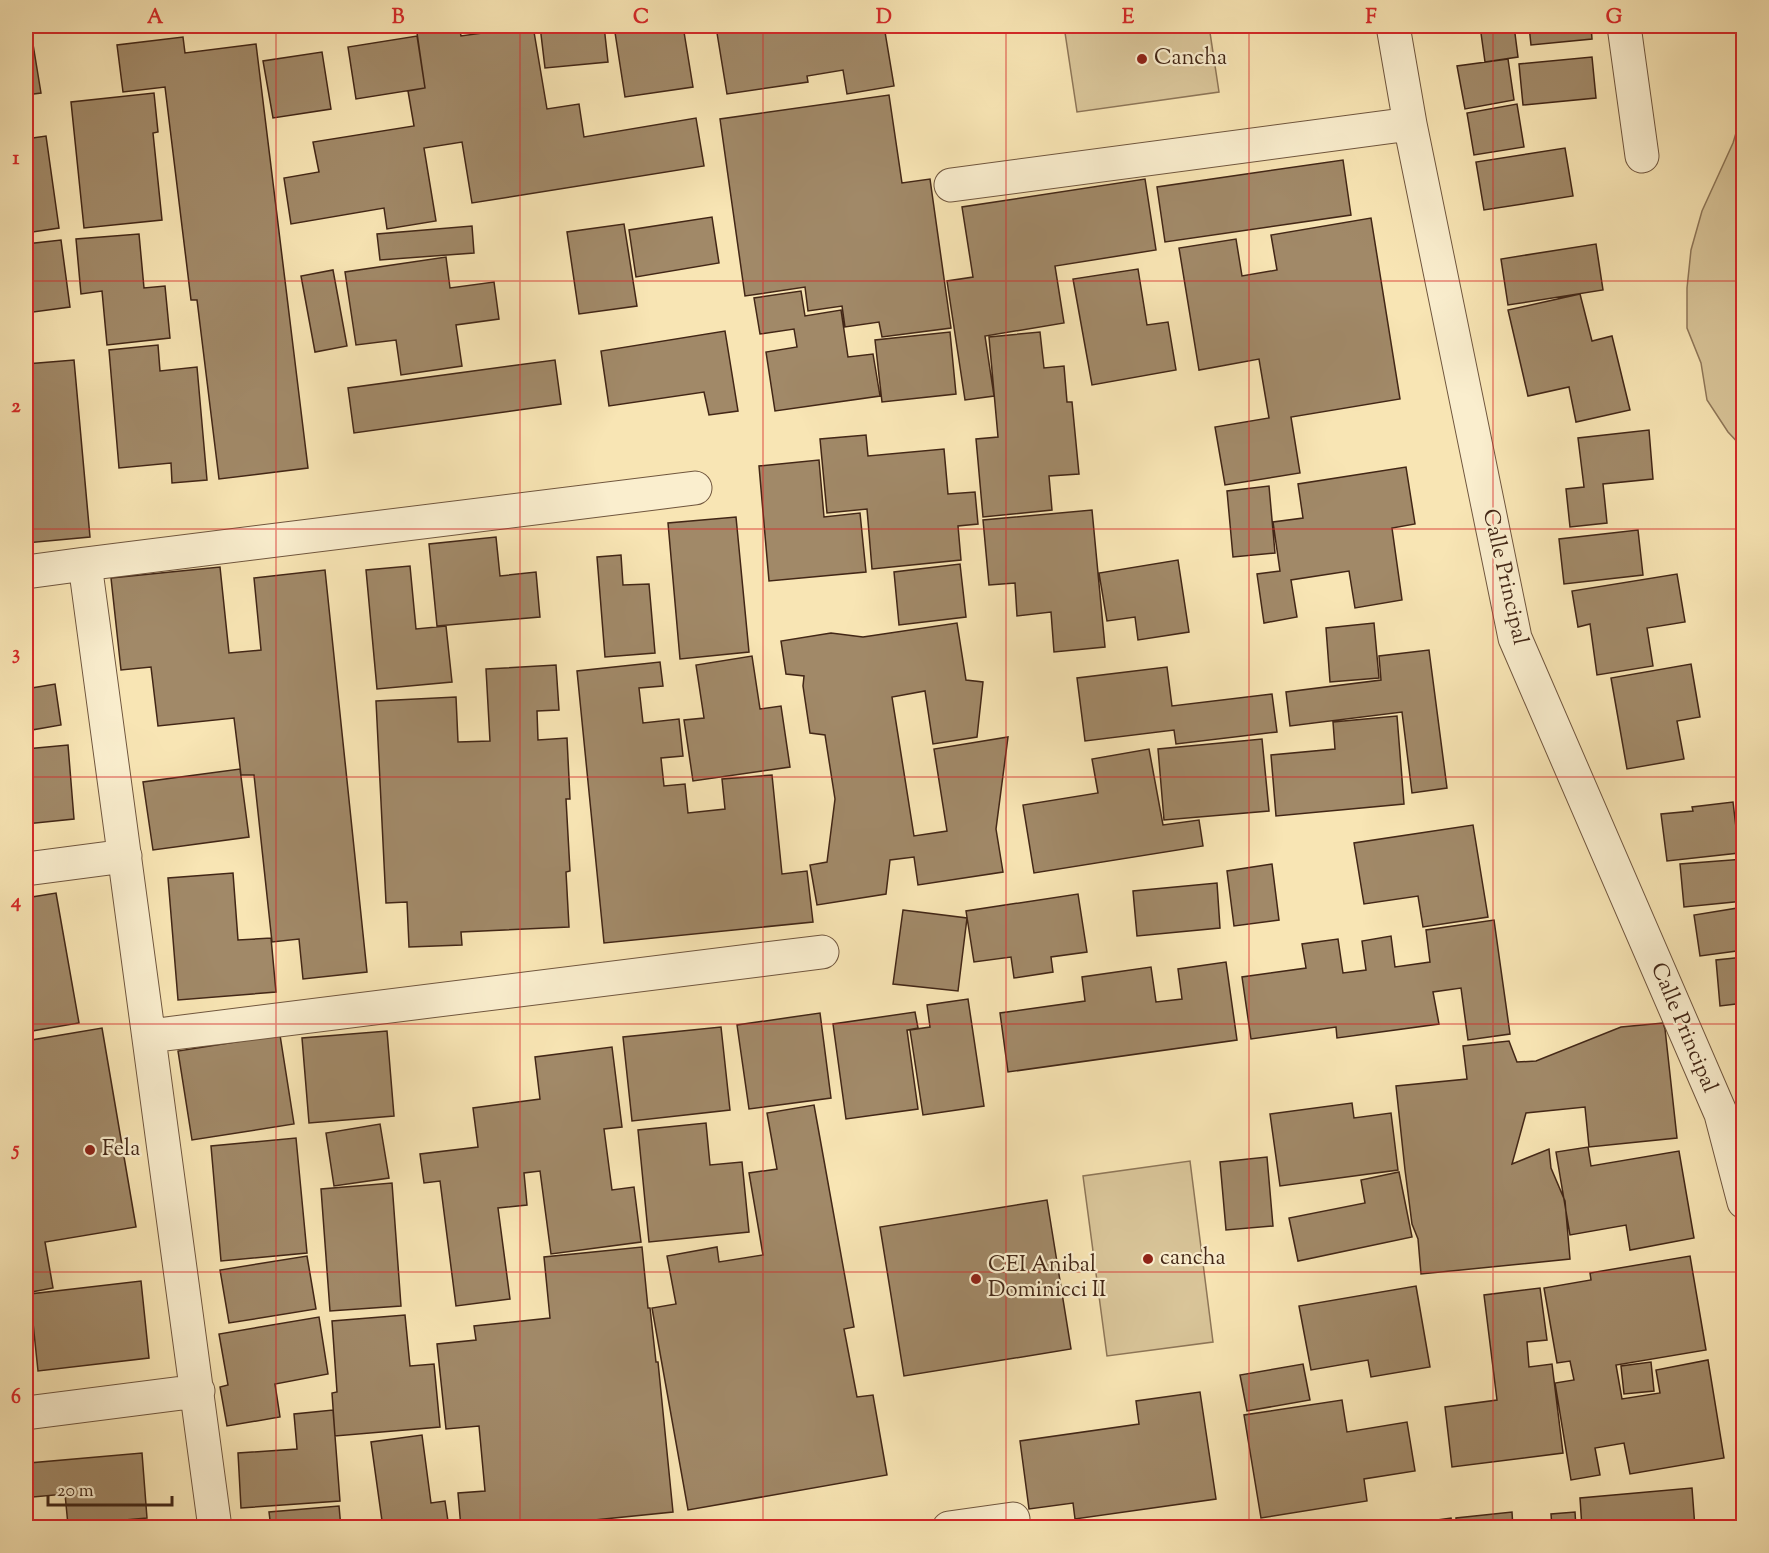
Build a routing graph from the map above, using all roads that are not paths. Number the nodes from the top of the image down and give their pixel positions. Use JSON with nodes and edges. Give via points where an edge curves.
{"nodes":[{"id":1,"x":1393,"y":26,"type":"edge"},
{"id":2,"x":1624,"y":26,"type":"edge"},
{"id":3,"x":1410,"y":124,"type":"junction"},
{"id":4,"x":1642,"y":156,"type":"dead end"},
{"id":5,"x":951,"y":185,"type":"dead end"},
{"id":6,"x":695,"y":488,"type":"dead end"},
{"id":7,"x":85,"y":564,"type":"junction"},
{"id":8,"x":26,"y":572,"type":"edge"},
{"id":9,"x":125,"y":856,"type":"junction"},
{"id":10,"x":26,"y":869,"type":"edge"},
{"id":11,"x":822,"y":952,"type":"dead end"},
{"id":12,"x":150,"y":1036,"type":"junction"},
{"id":13,"x":1743,"y":1202,"type":"edge"},
{"id":14,"x":198,"y":1391,"type":"junction"},
{"id":15,"x":26,"y":1413,"type":"edge"},
{"id":16,"x":1013,"y":1519,"type":"dead end"},
{"id":17,"x":215,"y":1527,"type":"edge"},
{"id":18,"x":949,"y":1527,"type":"edge"}],
"edges":[{"from":1,"to":3,"type":"street","name":"Calle Principal"},
{"from":2,"to":4,"type":"street"},
{"from":3,"to":5,"type":"street"},
{"from":3,"to":13,"type":"street","name":"Calle Principal","via":[[1515,638],[1721,1114]]},
{"from":6,"to":7,"type":"street"},
{"from":7,"to":8,"type":"street"},
{"from":7,"to":9,"type":"street"},
{"from":9,"to":10,"type":"street"},
{"from":9,"to":12,"type":"street"},
{"from":11,"to":12,"type":"street"},
{"from":12,"to":14,"type":"street"},
{"from":14,"to":15,"type":"street"},
{"from":14,"to":17,"type":"street"},
{"from":16,"to":18,"type":"street"}]}
